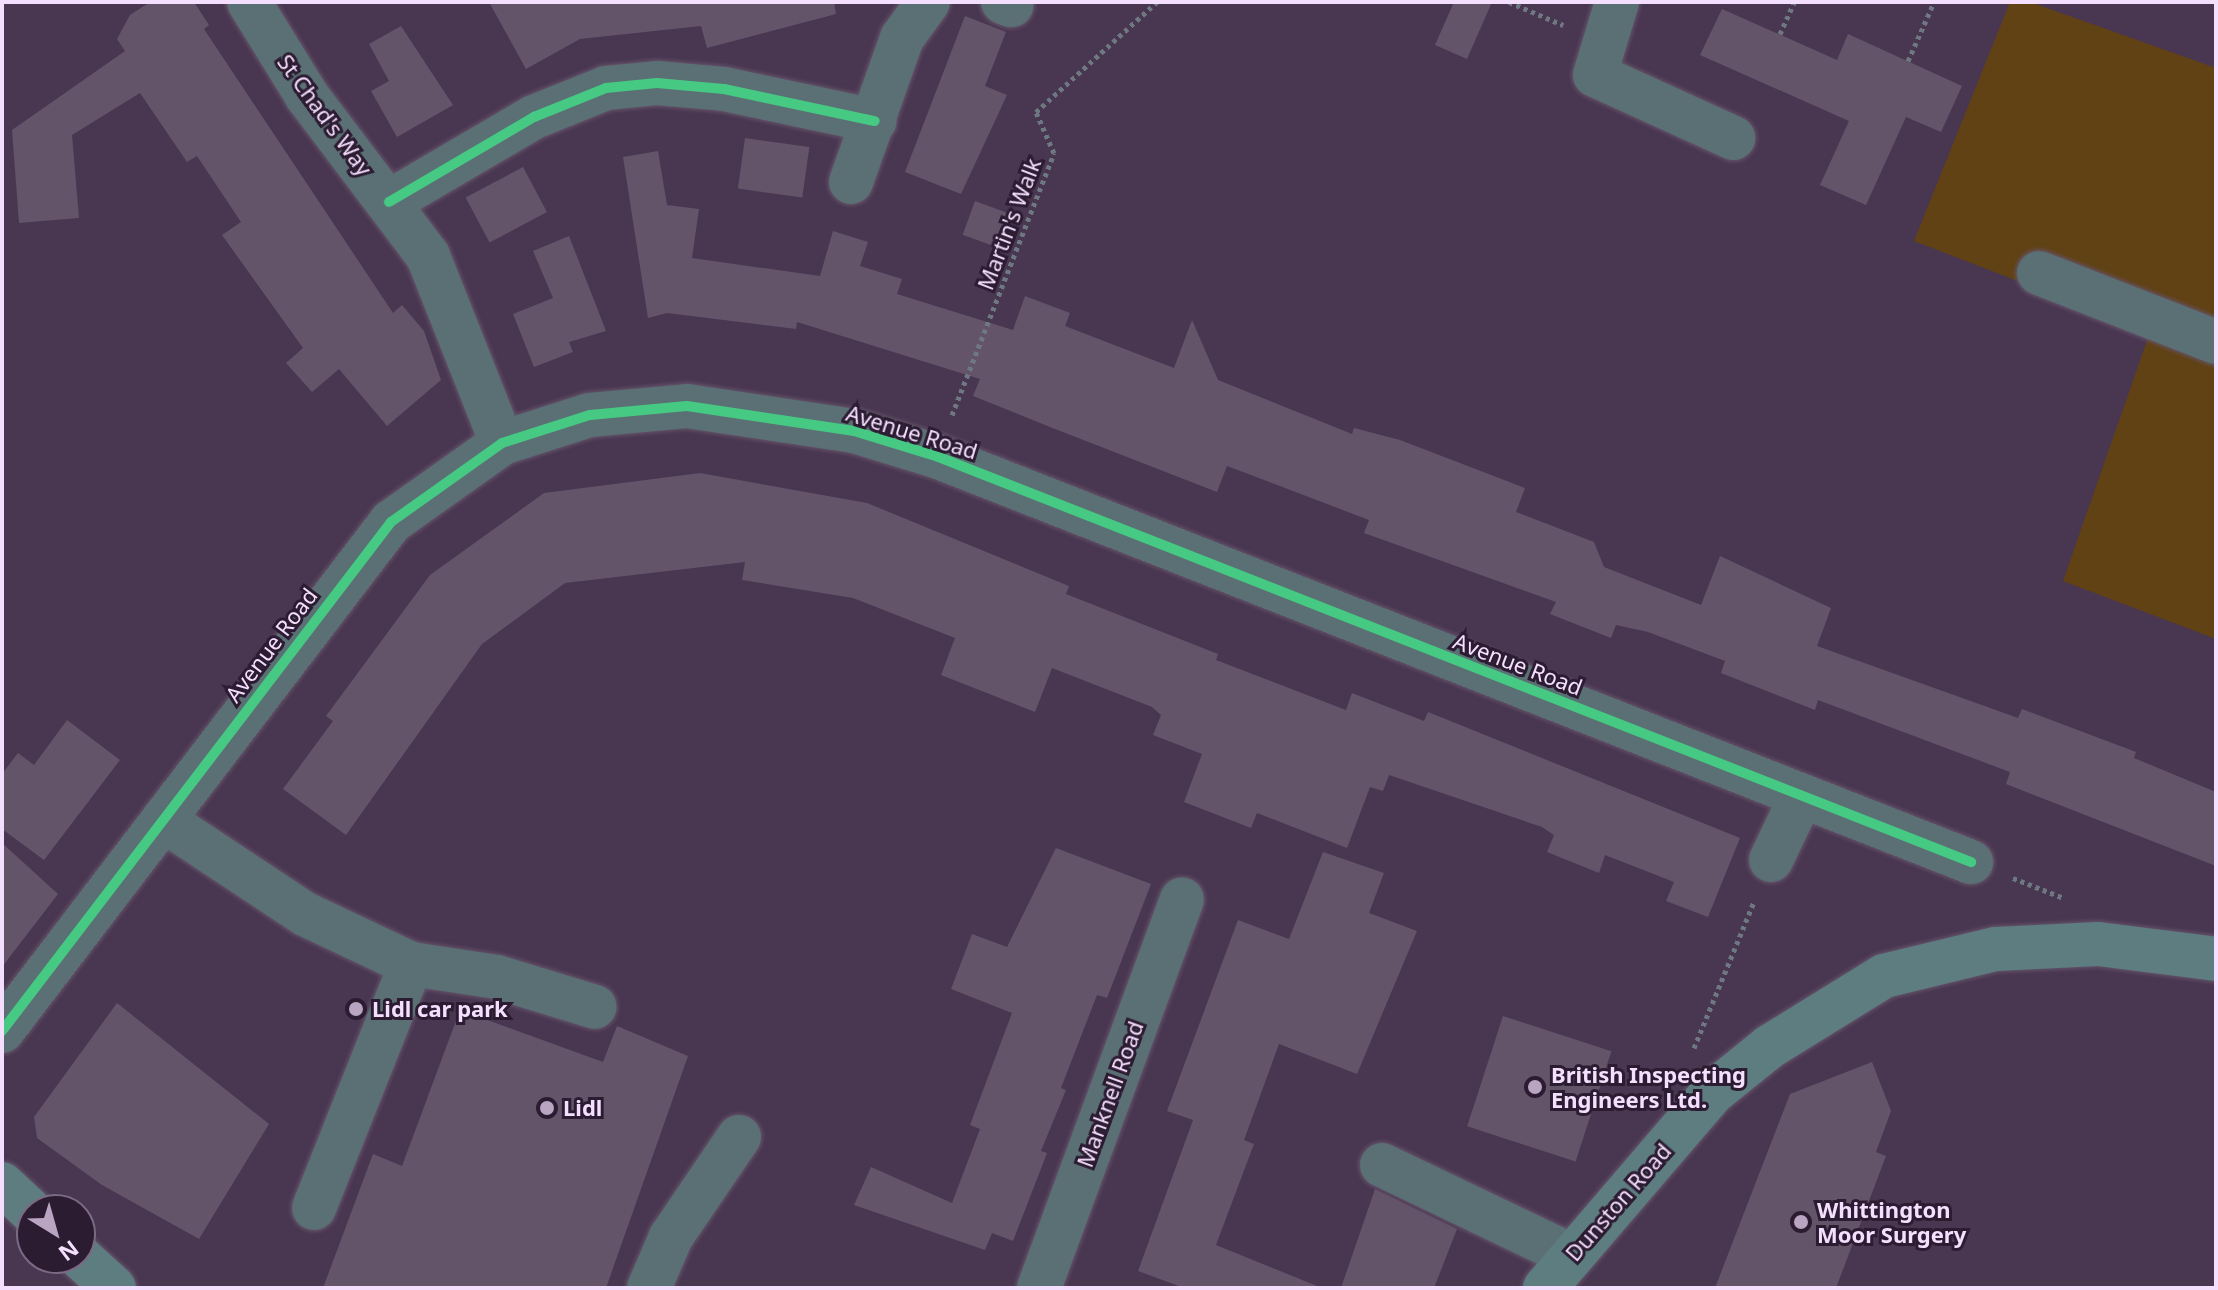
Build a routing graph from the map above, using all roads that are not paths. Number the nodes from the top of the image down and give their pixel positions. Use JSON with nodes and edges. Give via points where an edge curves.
{"nodes":[{"id":1,"x":249,"y":2,"type":"edge"},
{"id":2,"x":928,"y":2,"type":"edge"},
{"id":3,"x":1611,"y":22,"type":"edge"},
{"id":4,"x":875,"y":121,"type":"junction"},
{"id":5,"x":1733,"y":138,"type":"dead end"},
{"id":6,"x":851,"y":182,"type":"dead end"},
{"id":7,"x":389,"y":202,"type":"junction"},
{"id":8,"x":2039,"y":273,"type":"dead end"},
{"id":9,"x":2216,"y":342,"type":"edge"},
{"id":10,"x":502,"y":443,"type":"junction"},
{"id":11,"x":1801,"y":797,"type":"junction"},
{"id":12,"x":163,"y":820,"type":"junction"},
{"id":13,"x":1771,"y":860,"type":"road end"},
{"id":14,"x":1971,"y":862,"type":"dead end"},
{"id":15,"x":1182,"y":899,"type":"dead end"},
{"id":16,"x":2216,"y":959,"type":"edge"},
{"id":17,"x":411,"y":964,"type":"junction"},
{"id":18,"x":595,"y":1007,"type":"dead end"},
{"id":19,"x":2,"y":1031,"type":"edge"},
{"id":20,"x":739,"y":1137,"type":"dead end"},
{"id":21,"x":1382,"y":1165,"type":"dead end"},
{"id":22,"x":314,"y":1208,"type":"dead end"},
{"id":23,"x":96,"y":1272,"type":"edge"},
{"id":24,"x":1558,"y":1272,"type":"edge"},
{"id":25,"x":114,"y":1288,"type":"edge"},
{"id":26,"x":649,"y":1288,"type":"edge"},
{"id":27,"x":1039,"y":1288,"type":"edge"}],
"edges":[{"from":1,"to":7,"type":"street","name":"St Chad's Way","via":[[307,96]]},
{"from":2,"to":4,"type":"street","via":[[902,38]]},
{"from":3,"to":5,"type":"street","via":[[1595,75]]},
{"from":4,"to":6,"type":"street"},
{"from":4,"to":7,"type":"street","via":[[724,89],[657,83],[606,88],[534,117]]},
{"from":7,"to":10,"type":"street","name":"St Chad's Way","via":[[428,256],[450,302]]},
{"from":8,"to":9,"type":"street"},
{"from":10,"to":11,"type":"street","name":"Avenue Road","via":[[590,415],[687,406],[854,431],[936,456]]},
{"from":10,"to":12,"type":"street","name":"Avenue Road","via":[[391,522]]},
{"from":11,"to":13,"type":"street"},
{"from":11,"to":14,"type":"street","name":"Avenue Road"},
{"from":12,"to":17,"type":"street","via":[[305,914]]},
{"from":12,"to":19,"type":"street","name":"Avenue Road"},
{"from":15,"to":27,"type":"street","name":"Manknell Road"},
{"from":16,"to":24,"type":"main road","name":"Dunston Road","via":[[2098,944],[1996,949],[1884,976],[1769,1047],[1711,1094]]},
{"from":17,"to":18,"type":"street","via":[[497,977]]},
{"from":17,"to":22,"type":"street"},
{"from":20,"to":26,"type":"street","via":[[671,1237]]},
{"from":21,"to":24,"type":"street"},
{"from":23,"to":25,"type":"main road"}]}
